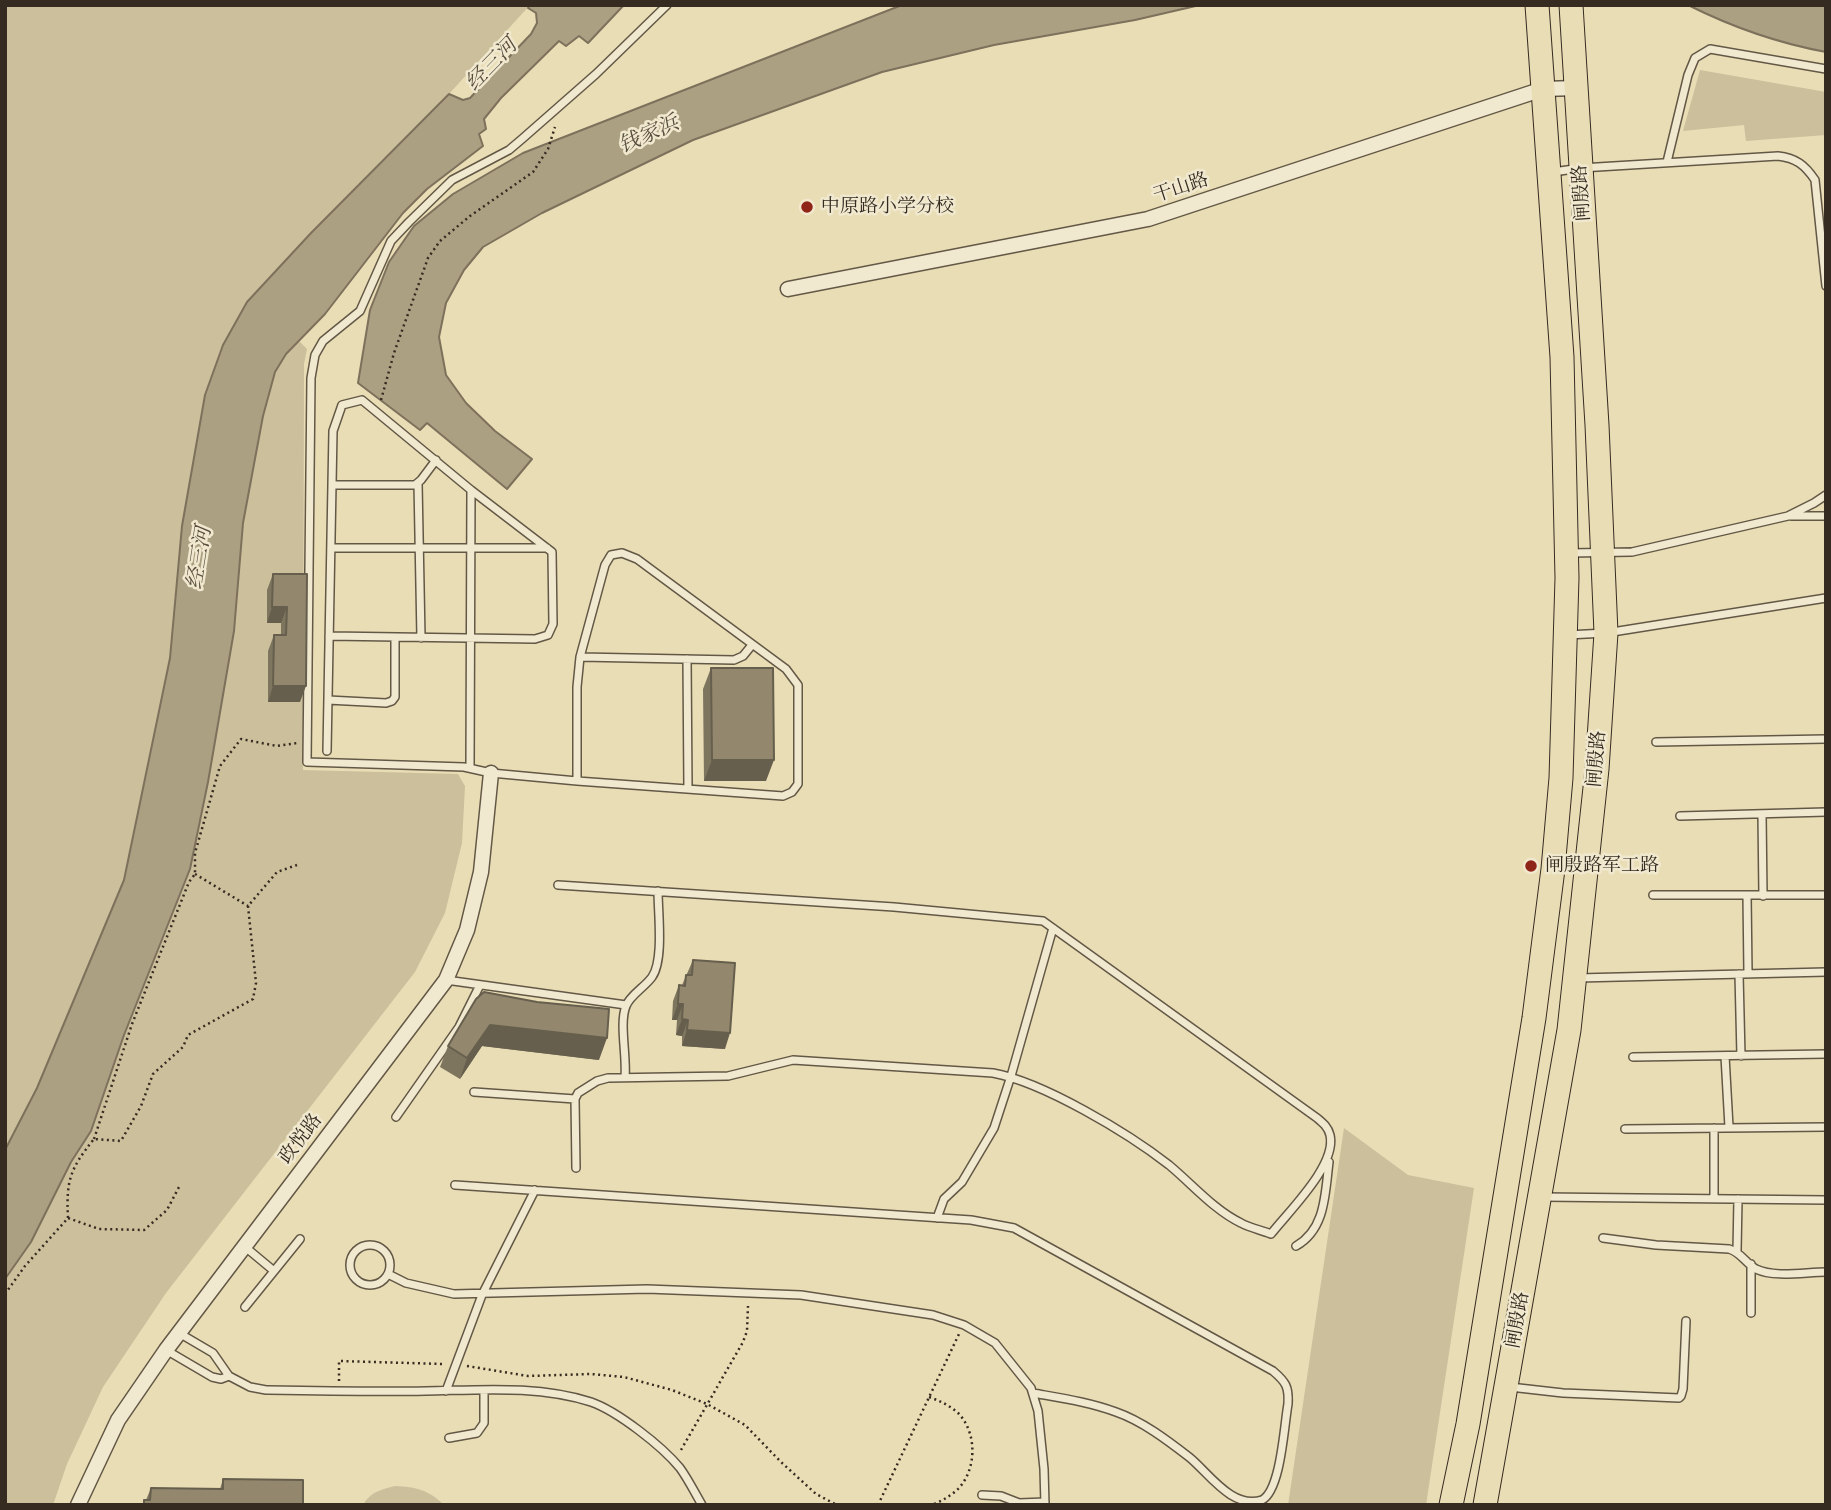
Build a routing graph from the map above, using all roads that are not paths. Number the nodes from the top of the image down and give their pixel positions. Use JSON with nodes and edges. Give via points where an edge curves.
{"nodes":[{"id":1,"x":667,"y":5,"type":"edge"},
{"id":2,"x":1537,"y":5,"type":"edge"},
{"id":3,"x":1571,"y":5,"type":"edge"},
{"id":4,"x":1826,"y":69,"type":"edge"},
{"id":5,"x":1576,"y":88,"type":"junction"},
{"id":6,"x":1543,"y":89,"type":"junction"},
{"id":7,"x":1667,"y":162,"type":"junction"},
{"id":8,"x":1581,"y":168,"type":"junction"},
{"id":9,"x":1549,"y":173,"type":"junction"},
{"id":10,"x":1826,"y":286,"type":"edge"},
{"id":11,"x":788,"y":289,"type":"dead end"},
{"id":12,"x":436,"y":460,"type":"junction"},
{"id":13,"x":418,"y":483,"type":"junction"},
{"id":14,"x":332,"y":485,"type":"junction"},
{"id":15,"x":471,"y":490,"type":"junction"},
{"id":16,"x":1826,"y":495,"type":"edge"},
{"id":17,"x":1788,"y":516,"type":"junction"},
{"id":18,"x":1826,"y":516,"type":"edge"},
{"id":19,"x":331,"y":548,"type":"junction"},
{"id":20,"x":547,"y":548,"type":"junction"},
{"id":21,"x":419,"y":549,"type":"junction"},
{"id":22,"x":471,"y":549,"type":"junction"},
{"id":23,"x":1567,"y":553,"type":"junction"},
{"id":24,"x":1603,"y":554,"type":"junction"},
{"id":25,"x":1826,"y":598,"type":"edge"},
{"id":26,"x":1606,"y":634,"type":"junction"},
{"id":27,"x":1567,"y":635,"type":"junction"},
{"id":28,"x":329,"y":636,"type":"junction"},
{"id":29,"x":395,"y":638,"type":"junction"},
{"id":30,"x":421,"y":638,"type":"junction"},
{"id":31,"x":469,"y":640,"type":"junction"},
{"id":32,"x":752,"y":645,"type":"junction"},
{"id":33,"x":580,"y":657,"type":"junction"},
{"id":34,"x":687,"y":659,"type":"junction"},
{"id":35,"x":328,"y":700,"type":"junction"},
{"id":36,"x":1826,"y":739,"type":"edge"},
{"id":37,"x":1656,"y":742,"type":"dead end"},
{"id":38,"x":327,"y":751,"type":"dead end"},
{"id":39,"x":470,"y":768,"type":"junction"},
{"id":40,"x":491,"y":773,"type":"junction"},
{"id":41,"x":577,"y":781,"type":"junction"},
{"id":42,"x":688,"y":789,"type":"junction"},
{"id":43,"x":1826,"y":811,"type":"edge"},
{"id":44,"x":1762,"y":814,"type":"junction"},
{"id":45,"x":1680,"y":816,"type":"dead end"},
{"id":46,"x":558,"y":885,"type":"dead end"},
{"id":47,"x":658,"y":891,"type":"junction"},
{"id":48,"x":1653,"y":895,"type":"dead end"},
{"id":49,"x":1747,"y":895,"type":"junction"},
{"id":50,"x":1763,"y":895,"type":"junction"},
{"id":51,"x":1826,"y":895,"type":"edge"},
{"id":52,"x":1053,"y":928,"type":"junction"},
{"id":53,"x":1826,"y":972,"type":"edge"},
{"id":54,"x":1748,"y":973,"type":"junction"},
{"id":55,"x":1739,"y":974,"type":"junction"},
{"id":56,"x":1574,"y":978,"type":"junction"},
{"id":57,"x":446,"y":980,"type":"junction"},
{"id":58,"x":480,"y":985,"type":"junction"},
{"id":59,"x":626,"y":1004,"type":"junction"},
{"id":60,"x":1826,"y":1054,"type":"edge"},
{"id":61,"x":1725,"y":1056,"type":"junction"},
{"id":62,"x":1741,"y":1056,"type":"junction"},
{"id":63,"x":1633,"y":1057,"type":"dead end"},
{"id":64,"x":625,"y":1076,"type":"junction"},
{"id":65,"x":1011,"y":1076,"type":"junction"},
{"id":66,"x":474,"y":1092,"type":"dead end"},
{"id":67,"x":575,"y":1099,"type":"junction"},
{"id":68,"x":396,"y":1117,"type":"dead end"},
{"id":69,"x":1729,"y":1127,"type":"junction"},
{"id":70,"x":1826,"y":1127,"type":"edge"},
{"id":71,"x":1714,"y":1128,"type":"junction"},
{"id":72,"x":1625,"y":1129,"type":"dead end"},
{"id":73,"x":1331,"y":1147,"type":"junction"},
{"id":74,"x":576,"y":1168,"type":"dead end"},
{"id":75,"x":455,"y":1185,"type":"dead end"},
{"id":76,"x":535,"y":1190,"type":"junction"},
{"id":77,"x":1539,"y":1197,"type":"junction"},
{"id":78,"x":1714,"y":1199,"type":"junction"},
{"id":79,"x":1738,"y":1199,"type":"junction"},
{"id":80,"x":1826,"y":1200,"type":"edge"},
{"id":81,"x":937,"y":1218,"type":"junction"},
{"id":82,"x":1603,"y":1238,"type":"dead end"},
{"id":83,"x":300,"y":1239,"type":"dead end"},
{"id":84,"x":244,"y":1246,"type":"junction"},
{"id":85,"x":1296,"y":1246,"type":"dead end"},
{"id":86,"x":1737,"y":1251,"type":"junction"},
{"id":87,"x":1751,"y":1264,"type":"junction"},
{"id":88,"x":274,"y":1271,"type":"junction"},
{"id":89,"x":1826,"y":1272,"type":"edge"},
{"id":90,"x":388,"y":1274,"type":"junction"},
{"id":91,"x":482,"y":1295,"type":"junction"},
{"id":92,"x":245,"y":1307,"type":"dead end"},
{"id":93,"x":1751,"y":1312,"type":"dead end"},
{"id":94,"x":1686,"y":1321,"type":"dead end"},
{"id":95,"x":179,"y":1333,"type":"junction"},
{"id":96,"x":166,"y":1350,"type":"junction"},
{"id":97,"x":229,"y":1376,"type":"junction"},
{"id":98,"x":1506,"y":1386,"type":"junction"},
{"id":99,"x":484,"y":1390,"type":"junction"},
{"id":100,"x":446,"y":1391,"type":"junction"},
{"id":101,"x":1033,"y":1393,"type":"junction"},
{"id":102,"x":449,"y":1438,"type":"dead end"},
{"id":103,"x":982,"y":1495,"type":"dead end"},
{"id":104,"x":1045,"y":1503,"type":"edge"},
{"id":105,"x":78,"y":1505,"type":"edge"},
{"id":106,"x":702,"y":1505,"type":"edge"},
{"id":107,"x":1451,"y":1505,"type":"edge"},
{"id":108,"x":1485,"y":1505,"type":"edge"}],
"edges":[{"from":1,"to":39,"type":"lane","via":[[509,150],[452,180],[425,205],[391,241],[360,311],[323,341],[315,355],[311,378],[307,762]]},
{"from":2,"to":6,"type":"main road","name":"闸殷路"},
{"from":3,"to":5,"type":"main road","name":"闸殷路"},
{"from":4,"to":7,"type":"lane","via":[[1710,49],[1696,58],[1688,75]]},
{"from":5,"to":6,"type":"street","name":"干山路"},
{"from":5,"to":8,"type":"main road","name":"闸殷路"},
{"from":6,"to":9,"type":"main road","name":"闸殷路"},
{"from":6,"to":11,"type":"street","name":"干山路","via":[[1148,219]]},
{"from":7,"to":8,"type":"lane"},
{"from":7,"to":10,"type":"lane","via":[[1778,156],[1807,167],[1819,201]]},
{"from":8,"to":9,"type":"lane"},
{"from":8,"to":24,"type":"main road","name":"闸殷路"},
{"from":9,"to":23,"type":"main road","name":"闸殷路","via":[[1562,357]]},
{"from":12,"to":13,"type":"lane"},
{"from":12,"to":14,"type":"lane","via":[[362,400],[342,405],[333,431]]},
{"from":12,"to":15,"type":"lane"},
{"from":13,"to":14,"type":"lane"},
{"from":13,"to":21,"type":"lane"},
{"from":14,"to":19,"type":"lane"},
{"from":15,"to":20,"type":"lane"},
{"from":15,"to":22,"type":"lane"},
{"from":16,"to":17,"type":"lane"},
{"from":17,"to":18,"type":"lane"},
{"from":17,"to":24,"type":"lane","via":[[1632,552]]},
{"from":19,"to":21,"type":"lane"},
{"from":19,"to":28,"type":"lane"},
{"from":20,"to":22,"type":"lane"},
{"from":20,"to":31,"type":"lane","via":[[552,552],[553,624],[548,635]]},
{"from":21,"to":22,"type":"lane"},
{"from":21,"to":30,"type":"lane"},
{"from":22,"to":31,"type":"lane"},
{"from":23,"to":24,"type":"lane"},
{"from":23,"to":27,"type":"main road","name":"闸殷路"},
{"from":24,"to":26,"type":"main road","name":"闸殷路"},
{"from":25,"to":26,"type":"lane"},
{"from":26,"to":27,"type":"lane"},
{"from":26,"to":56,"type":"main road","name":"闸殷路","via":[[1597,769]]},
{"from":27,"to":107,"type":"main road","name":"闸殷路","via":[[1560,791],[1534,1018]]},
{"from":28,"to":29,"type":"lane"},
{"from":28,"to":35,"type":"lane"},
{"from":29,"to":30,"type":"lane"},
{"from":29,"to":35,"type":"lane","via":[[392,701]]},
{"from":30,"to":31,"type":"lane"},
{"from":31,"to":39,"type":"lane"},
{"from":32,"to":33,"type":"lane","via":[[637,559],[622,553],[611,555],[605,565]]},
{"from":32,"to":34,"type":"lane","via":[[734,660]]},
{"from":32,"to":42,"type":"lane","via":[[786,669],[798,685],[798,784],[783,796]]},
{"from":33,"to":34,"type":"lane"},
{"from":33,"to":41,"type":"lane"},
{"from":34,"to":42,"type":"lane"},
{"from":35,"to":38,"type":"lane"},
{"from":36,"to":37,"type":"lane"},
{"from":39,"to":40,"type":"lane"},
{"from":40,"to":41,"type":"lane"},
{"from":40,"to":57,"type":"street","name":"政悦路","via":[[481,872],[467,930]]},
{"from":41,"to":42,"type":"lane"},
{"from":43,"to":44,"type":"lane"},
{"from":44,"to":45,"type":"lane"},
{"from":44,"to":50,"type":"lane"},
{"from":46,"to":47,"type":"lane"},
{"from":47,"to":52,"type":"lane","via":[[1037,919]]},
{"from":47,"to":59,"type":"lane","via":[[658,963],[652,977]]},
{"from":48,"to":49,"type":"lane"},
{"from":49,"to":50,"type":"lane"},
{"from":49,"to":54,"type":"lane"},
{"from":50,"to":51,"type":"lane"},
{"from":52,"to":65,"type":"lane"},
{"from":52,"to":73,"type":"lane","via":[[1317,1118],[1328,1128]]},
{"from":53,"to":54,"type":"lane"},
{"from":54,"to":55,"type":"lane"},
{"from":55,"to":56,"type":"lane"},
{"from":55,"to":62,"type":"lane"},
{"from":56,"to":77,"type":"main road","name":"闸殷路"},
{"from":57,"to":58,"type":"lane"},
{"from":57,"to":84,"type":"street","name":"政悦路"},
{"from":58,"to":59,"type":"lane"},
{"from":58,"to":68,"type":"lane","via":[[458,1027]]},
{"from":59,"to":64,"type":"lane"},
{"from":60,"to":62,"type":"lane"},
{"from":61,"to":62,"type":"lane"},
{"from":61,"to":63,"type":"lane"},
{"from":61,"to":69,"type":"lane"},
{"from":64,"to":65,"type":"lane","via":[[728,1076],[793,1060]]},
{"from":64,"to":67,"type":"lane","via":[[597,1081]]},
{"from":65,"to":73,"type":"lane","via":[[1127,1136],[1223,1211],[1271,1234],[1324,1168]]},
{"from":65,"to":81,"type":"lane","via":[[986,1144],[962,1182],[944,1199]]},
{"from":66,"to":67,"type":"lane"},
{"from":67,"to":74,"type":"lane"},
{"from":69,"to":70,"type":"lane"},
{"from":69,"to":71,"type":"lane"},
{"from":71,"to":72,"type":"lane"},
{"from":71,"to":78,"type":"lane"},
{"from":73,"to":85,"type":"lane","via":[[1319,1221]]},
{"from":75,"to":76,"type":"lane"},
{"from":76,"to":81,"type":"lane"},
{"from":76,"to":91,"type":"lane"},
{"from":77,"to":78,"type":"lane"},
{"from":77,"to":98,"type":"main road","name":"闸殷路"},
{"from":78,"to":79,"type":"lane"},
{"from":79,"to":80,"type":"lane"},
{"from":79,"to":86,"type":"lane"},
{"from":81,"to":101,"type":"lane","via":[[1014,1228],[1273,1371],[1289,1391],[1275,1484],[1264,1499],[1254,1503],[1233,1498],[1191,1459],[1119,1412]]},
{"from":82,"to":86,"type":"lane"},
{"from":83,"to":88,"type":"lane"},
{"from":84,"to":88,"type":"lane"},
{"from":84,"to":95,"type":"street","name":"政悦路"},
{"from":86,"to":87,"type":"lane"},
{"from":87,"to":89,"type":"lane","via":[[1771,1273]]},
{"from":87,"to":93,"type":"lane"},
{"from":88,"to":92,"type":"lane"},
{"from":90,"to":90,"type":"lane","via":[[390,1262],[379,1247],[364,1245],[355,1251],[349,1267],[358,1281],[370,1285]]},
{"from":90,"to":91,"type":"lane","via":[[433,1291]]},
{"from":91,"to":100,"type":"lane"},
{"from":91,"to":101,"type":"lane","via":[[647,1289],[801,1295],[891,1307],[964,1325],[995,1343]]},
{"from":94,"to":98,"type":"lane","via":[[1679,1398]]},
{"from":95,"to":96,"type":"street","name":"政悦路"},
{"from":95,"to":97,"type":"lane","via":[[213,1353]]},
{"from":96,"to":97,"type":"lane","via":[[212,1377]]},
{"from":96,"to":105,"type":"street","name":"政悦路","via":[[118,1420]]},
{"from":97,"to":100,"type":"lane","via":[[266,1390]]},
{"from":98,"to":108,"type":"main road","name":"闸殷路"},
{"from":99,"to":100,"type":"lane"},
{"from":99,"to":102,"type":"lane","via":[[484,1423],[477,1433]]},
{"from":99,"to":106,"type":"lane","via":[[560,1394],[593,1402],[632,1425],[673,1462]]},
{"from":101,"to":104,"type":"lane"},
{"from":103,"to":104,"type":"lane"}]}
